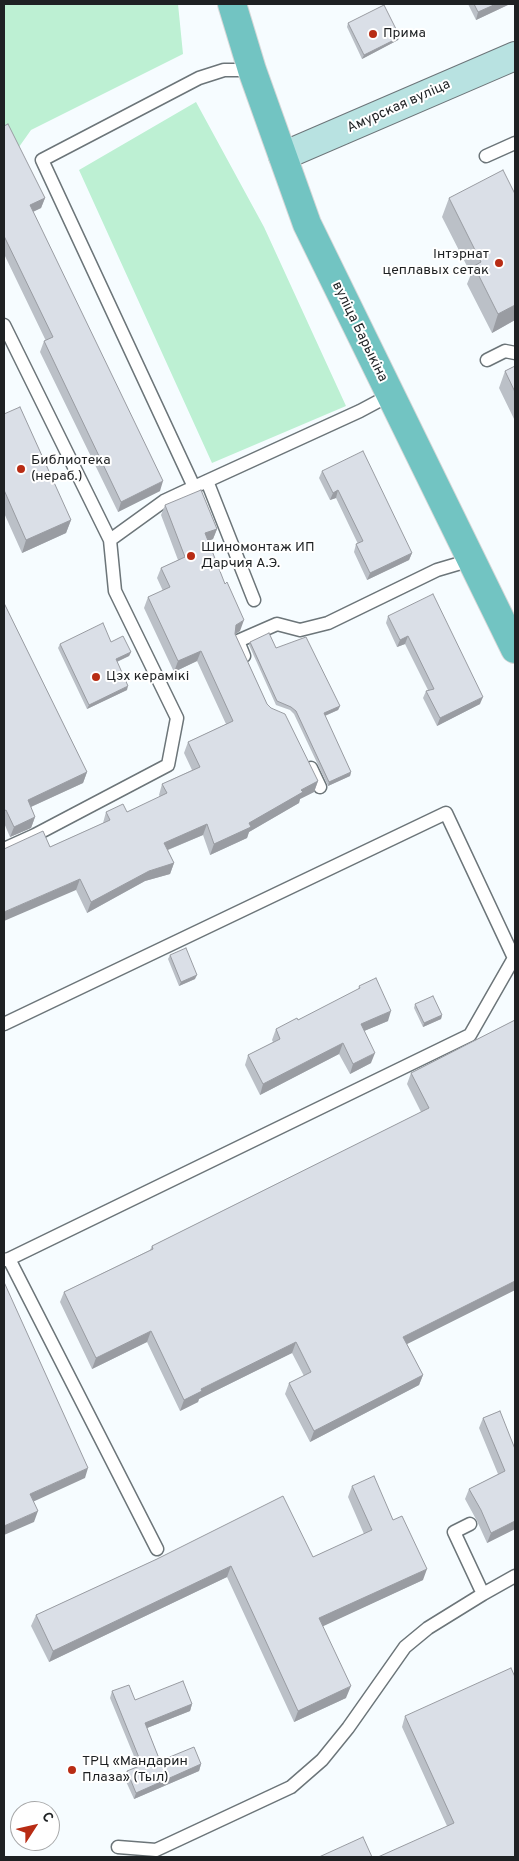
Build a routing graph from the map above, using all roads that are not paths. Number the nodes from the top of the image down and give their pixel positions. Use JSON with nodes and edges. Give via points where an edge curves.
{"nodes":[{"id":1,"x":232,"y":4,"type":"edge"},
{"id":2,"x":515,"y":56,"type":"edge"},
{"id":3,"x":252,"y":70,"type":"junction"},
{"id":4,"x":515,"y":143,"type":"edge"},
{"id":5,"x":283,"y":156,"type":"junction"},
{"id":6,"x":486,"y":156,"type":"dead end"},
{"id":7,"x":4,"y":325,"type":"edge"},
{"id":8,"x":515,"y":353,"type":"edge"},
{"id":9,"x":487,"y":360,"type":"dead end"},
{"id":10,"x":390,"y":395,"type":"junction"},
{"id":11,"x":207,"y":481,"type":"junction"},
{"id":12,"x":194,"y":487,"type":"junction"},
{"id":13,"x":110,"y":540,"type":"junction"},
{"id":14,"x":471,"y":560,"type":"junction"},
{"id":15,"x":254,"y":600,"type":"dead end"},
{"id":16,"x":515,"y":649,"type":"edge"},
{"id":17,"x":250,"y":668,"type":"edge"},
{"id":18,"x":307,"y":761,"type":"edge"},
{"id":19,"x":320,"y":787,"type":"edge"},
{"id":20,"x":4,"y":849,"type":"edge"},
{"id":21,"x":4,"y":1024,"type":"edge"},
{"id":22,"x":7,"y":1260,"type":"edge"},
{"id":23,"x":470,"y":1524,"type":"dead end"},
{"id":24,"x":157,"y":1548,"type":"dead end"},
{"id":25,"x":515,"y":1576,"type":"edge"},
{"id":26,"x":482,"y":1594,"type":"junction"},
{"id":27,"x":118,"y":1847,"type":"dead end"}],
"edges":[{"from":1,"to":3,"type":"main road","name":"вуліца Барыкіна"},
{"from":2,"to":5,"type":"street","name":"Амурская вуліца"},
{"from":3,"to":5,"type":"main road","name":"вуліца Барыкіна"},
{"from":3,"to":12,"type":"lane","via":[[224,70],[199,78],[42,160]]},
{"from":4,"to":6,"type":"lane"},
{"from":5,"to":10,"type":"main road","name":"вуліца Барыкіна","via":[[307,224]]},
{"from":7,"to":13,"type":"lane"},
{"from":8,"to":9,"type":"lane","via":[[505,351]]},
{"from":10,"to":11,"type":"lane"},
{"from":10,"to":14,"type":"main road","name":"вуліца Барыкіна"},
{"from":11,"to":12,"type":"lane"},
{"from":11,"to":15,"type":"lane"},
{"from":12,"to":13,"type":"lane","via":[[164,501]]},
{"from":13,"to":20,"type":"lane","via":[[115,591],[177,718],[168,766]]},
{"from":14,"to":16,"type":"main road","name":"вуліца Барыкіна"},
{"from":14,"to":17,"type":"lane","via":[[437,570],[328,623],[300,630],[277,624],[238,641]]},
{"from":18,"to":19,"type":"lane"},
{"from":21,"to":22,"type":"lane","via":[[446,813],[514,958],[470,1035]]},
{"from":22,"to":24,"type":"lane"},
{"from":23,"to":26,"type":"lane","via":[[454,1532]]},
{"from":25,"to":26,"type":"lane"},
{"from":26,"to":27,"type":"lane","via":[[428,1628],[405,1647],[322,1760],[291,1787],[156,1850]]}]}
